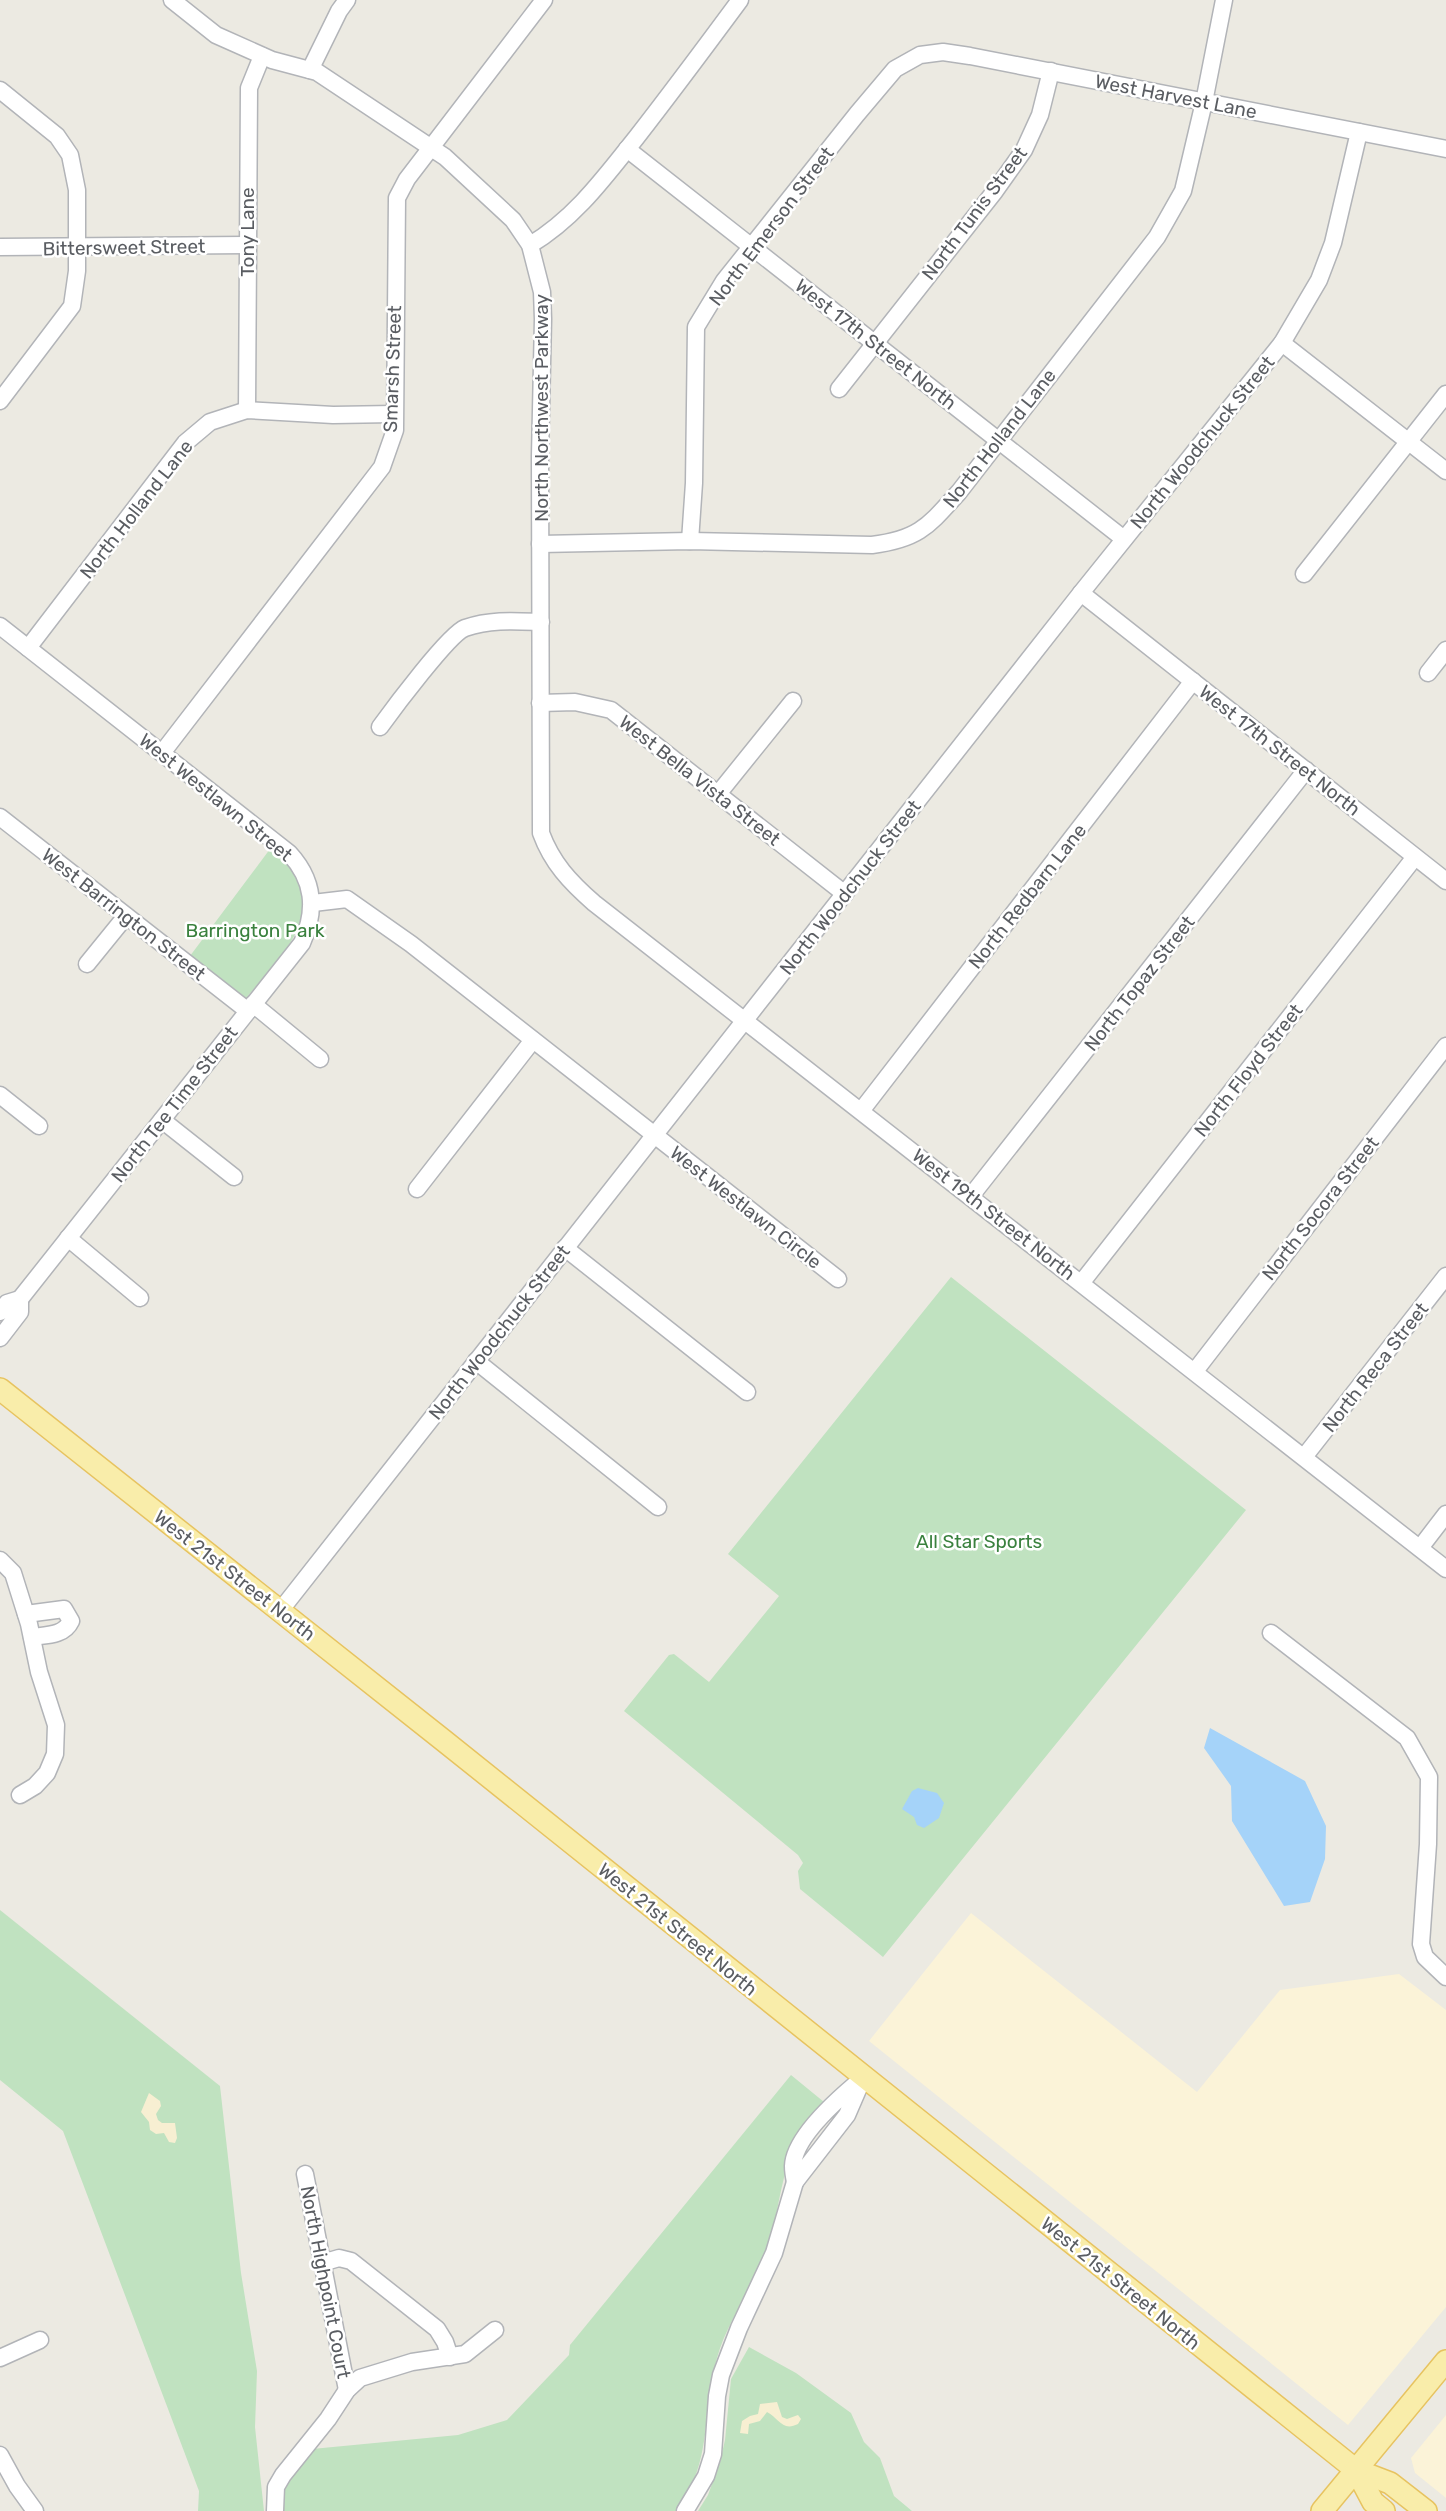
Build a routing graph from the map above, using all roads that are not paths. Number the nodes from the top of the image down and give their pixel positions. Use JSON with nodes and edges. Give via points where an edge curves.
{"nodes":[{"id":1,"x":172,"y":0,"type":"edge"},
{"id":2,"x":347,"y":0,"type":"edge"},
{"id":3,"x":544,"y":0,"type":"edge"},
{"id":4,"x":740,"y":0,"type":"edge"},
{"id":5,"x":1224,"y":0,"type":"edge"},
{"id":6,"x":262,"y":56,"type":"junction"},
{"id":7,"x":907,"y":62,"type":"joint"},
{"id":8,"x":310,"y":70,"type":"junction"},
{"id":9,"x":1051,"y":72,"type":"junction"},
{"id":10,"x":0,"y":90,"type":"edge"},
{"id":11,"x":1204,"y":102,"type":"junction"},
{"id":12,"x":1359,"y":132,"type":"junction"},
{"id":13,"x":431,"y":147,"type":"junction"},
{"id":14,"x":627,"y":149,"type":"junction"},
{"id":15,"x":1446,"y":149,"type":"edge"},
{"id":16,"x":247,"y":245,"type":"junction"},
{"id":17,"x":530,"y":245,"type":"junction"},
{"id":18,"x":0,"y":247,"type":"edge"},
{"id":19,"x":76,"y":247,"type":"junction"},
{"id":20,"x":751,"y":247,"type":"junction"},
{"id":21,"x":1282,"y":342,"type":"junction"},
{"id":22,"x":875,"y":343,"type":"junction"},
{"id":23,"x":839,"y":389,"type":"dead end"},
{"id":24,"x":1446,"y":394,"type":"edge"},
{"id":25,"x":0,"y":401,"type":"edge"},
{"id":26,"x":247,"y":410,"type":"junction"},
{"id":27,"x":394,"y":414,"type":"junction"},
{"id":28,"x":999,"y":440,"type":"junction"},
{"id":29,"x":1408,"y":442,"type":"junction"},
{"id":30,"x":1446,"y":471,"type":"edge"},
{"id":31,"x":1124,"y":539,"type":"junction"},
{"id":32,"x":690,"y":541,"type":"junction"},
{"id":33,"x":540,"y":544,"type":"junction"},
{"id":34,"x":1304,"y":574,"type":"dead end"},
{"id":35,"x":1081,"y":593,"type":"junction"},
{"id":36,"x":541,"y":622,"type":"junction"},
{"id":37,"x":0,"y":626,"type":"edge"},
{"id":38,"x":28,"y":648,"type":"junction"},
{"id":39,"x":1446,"y":650,"type":"edge"},
{"id":40,"x":1428,"y":673,"type":"dead end"},
{"id":41,"x":1193,"y":681,"type":"junction"},
{"id":42,"x":793,"y":701,"type":"dead end"},
{"id":43,"x":540,"y":703,"type":"junction"},
{"id":44,"x":380,"y":727,"type":"dead end"},
{"id":45,"x":162,"y":753,"type":"junction"},
{"id":46,"x":1306,"y":770,"type":"junction"},
{"id":47,"x":719,"y":794,"type":"junction"},
{"id":48,"x":2,"y":822,"type":"edge"},
{"id":49,"x":549,"y":854,"type":"joint"},
{"id":50,"x":1415,"y":857,"type":"junction"},
{"id":51,"x":1446,"y":881,"type":"edge"},
{"id":52,"x":845,"y":894,"type":"junction"},
{"id":53,"x":313,"y":903,"type":"junction"},
{"id":54,"x":126,"y":916,"type":"junction"},
{"id":55,"x":87,"y":964,"type":"dead end"},
{"id":56,"x":250,"y":1008,"type":"junction"},
{"id":57,"x":745,"y":1020,"type":"junction"},
{"id":58,"x":533,"y":1040,"type":"junction"},
{"id":59,"x":1446,"y":1046,"type":"edge"},
{"id":60,"x":320,"y":1059,"type":"dead end"},
{"id":61,"x":0,"y":1095,"type":"edge"},
{"id":62,"x":861,"y":1111,"type":"junction"},
{"id":63,"x":162,"y":1120,"type":"junction"},
{"id":64,"x":39,"y":1126,"type":"dead end"},
{"id":65,"x":654,"y":1135,"type":"junction"},
{"id":66,"x":234,"y":1177,"type":"dead end"},
{"id":67,"x":417,"y":1189,"type":"dead end"},
{"id":68,"x":971,"y":1196,"type":"junction"},
{"id":69,"x":68,"y":1238,"type":"junction"},
{"id":70,"x":565,"y":1248,"type":"junction"},
{"id":71,"x":1446,"y":1276,"type":"edge"},
{"id":72,"x":838,"y":1279,"type":"dead end"},
{"id":73,"x":1082,"y":1283,"type":"junction"},
{"id":74,"x":140,"y":1298,"type":"dead end"},
{"id":75,"x":20,"y":1299,"type":"junction"},
{"id":76,"x":0,"y":1312,"type":"edge"},
{"id":77,"x":0,"y":1338,"type":"edge"},
{"id":78,"x":476,"y":1361,"type":"junction"},
{"id":79,"x":1195,"y":1371,"type":"junction"},
{"id":80,"x":0,"y":1389,"type":"edge"},
{"id":81,"x":747,"y":1392,"type":"dead end"},
{"id":82,"x":1304,"y":1457,"type":"junction"},
{"id":83,"x":658,"y":1507,"type":"dead end"},
{"id":84,"x":1446,"y":1514,"type":"edge"},
{"id":85,"x":1420,"y":1548,"type":"junction"},
{"id":86,"x":0,"y":1560,"type":"edge"},
{"id":87,"x":1446,"y":1569,"type":"edge"},
{"id":88,"x":280,"y":1611,"type":"junction"},
{"id":89,"x":26,"y":1614,"type":"junction"},
{"id":90,"x":1271,"y":1633,"type":"dead end"},
{"id":91,"x":32,"y":1637,"type":"junction"},
{"id":92,"x":1429,"y":1788,"type":"junction"},
{"id":93,"x":1446,"y":1788,"type":"edge"},
{"id":94,"x":20,"y":1795,"type":"dead end"},
{"id":95,"x":1446,"y":1977,"type":"edge"},
{"id":96,"x":863,"y":2078,"type":"junction"},
{"id":97,"x":305,"y":2174,"type":"dead end"},
{"id":98,"x":322,"y":2263,"type":"junction"},
{"id":99,"x":495,"y":2330,"type":"dead end"},
{"id":100,"x":40,"y":2340,"type":"dead end"},
{"id":101,"x":450,"y":2357,"type":"junction"},
{"id":102,"x":0,"y":2358,"type":"edge"},
{"id":103,"x":1446,"y":2361,"type":"edge"},
{"id":104,"x":347,"y":2390,"type":"junction"},
{"id":105,"x":0,"y":2455,"type":"edge"},
{"id":106,"x":1356,"y":2470,"type":"junction"},
{"id":107,"x":34,"y":2511,"type":"edge"},
{"id":108,"x":275,"y":2511,"type":"edge"},
{"id":109,"x":685,"y":2511,"type":"edge"},
{"id":110,"x":1322,"y":2511,"type":"edge"},
{"id":111,"x":1384,"y":2511,"type":"edge"},
{"id":112,"x":1426,"y":2511,"type":"edge"}],
"edges":[{"from":1,"to":6,"type":"street","via":[[216,35]]},
{"from":2,"to":8,"type":"street"},
{"from":3,"to":13,"type":"street","name":"Smarsh Street"},
{"from":4,"to":14,"type":"street"},
{"from":5,"to":11,"type":"street","name":"North Holland Lane"},
{"from":6,"to":8,"type":"street"},
{"from":6,"to":16,"type":"street","name":"Tony Lane","via":[[249,88]]},
{"from":7,"to":9,"type":"street","name":"West Harvest Lane","via":[[943,52]]},
{"from":7,"to":20,"type":"street","name":"North Emerson Street","via":[[895,69],[857,114]]},
{"from":8,"to":13,"type":"street"},
{"from":9,"to":11,"type":"street","name":"West Harvest Lane"},
{"from":9,"to":22,"type":"street","name":"North Tunis Street","via":[[1040,115],[1024,150]]},
{"from":10,"to":19,"type":"street","via":[[57,136],[69,155],[77,190]]},
{"from":11,"to":12,"type":"street","name":"West Harvest Lane"},
{"from":11,"to":28,"type":"street","name":"North Holland Lane","via":[[1183,191],[1157,237]]},
{"from":12,"to":15,"type":"street","name":"West Harvest Lane"},
{"from":12,"to":21,"type":"street","name":"North Woodchuck Street","via":[[1333,243],[1319,280]]},
{"from":13,"to":17,"type":"street","via":[[495,201]]},
{"from":13,"to":27,"type":"street","name":"Smarsh Street","via":[[397,198]]},
{"from":14,"to":17,"type":"street","via":[[589,198],[551,233]]},
{"from":14,"to":20,"type":"street","name":"West 17th Street North"},
{"from":16,"to":19,"type":"street","name":"Bittersweet Street"},
{"from":16,"to":26,"type":"street","name":"Tony Lane"},
{"from":17,"to":33,"type":"street","name":"North Northwest Parkway","via":[[542,292]]},
{"from":18,"to":19,"type":"street","name":"Bittersweet Street"},
{"from":19,"to":25,"type":"street","via":[[72,306]]},
{"from":20,"to":22,"type":"street","name":"West 17th Street North"},
{"from":20,"to":32,"type":"street","name":"North Emerson Street","via":[[696,327]]},
{"from":21,"to":29,"type":"street"},
{"from":21,"to":31,"type":"street","name":"North Woodchuck Street"},
{"from":22,"to":23,"type":"street","name":"North Tunis Street"},
{"from":22,"to":28,"type":"street","name":"West 17th Street North"},
{"from":24,"to":29,"type":"street"},
{"from":26,"to":27,"type":"street","name":"North Holland Lane"},
{"from":26,"to":38,"type":"street","name":"North Holland Lane","via":[[210,422],[185,443]]},
{"from":27,"to":45,"type":"street","name":"Smarsh Street","via":[[395,430],[382,467]]},
{"from":28,"to":31,"type":"street","name":"West 17th Street North"},
{"from":28,"to":32,"type":"street","name":"North Holland Lane","via":[[926,528],[896,542]]},
{"from":29,"to":30,"type":"street"},
{"from":29,"to":34,"type":"street"},
{"from":31,"to":35,"type":"street","name":"North Woodchuck Street"},
{"from":32,"to":33,"type":"street","name":"North Holland Lane"},
{"from":33,"to":36,"type":"street","name":"North Northwest Parkway"},
{"from":35,"to":41,"type":"street","name":"West 17th Street North"},
{"from":35,"to":52,"type":"street","name":"North Woodchuck Street"},
{"from":36,"to":43,"type":"street","name":"North Northwest Parkway"},
{"from":36,"to":44,"type":"street","via":[[499,620],[462,629]]},
{"from":37,"to":38,"type":"street","name":"West Westlawn Street"},
{"from":38,"to":45,"type":"street","name":"West Westlawn Street"},
{"from":39,"to":40,"type":"street"},
{"from":41,"to":46,"type":"street","name":"West 17th Street North"},
{"from":41,"to":62,"type":"street","name":"North Redbarn Lane"},
{"from":42,"to":47,"type":"street"},
{"from":43,"to":47,"type":"street","name":"West Bella Vista Street","via":[[575,702],[611,710]]},
{"from":43,"to":49,"type":"street","name":"North Northwest Parkway","via":[[541,833]]},
{"from":45,"to":53,"type":"street","name":"West Westlawn Street","via":[[289,853],[304,872]]},
{"from":46,"to":50,"type":"street","name":"West 17th Street North"},
{"from":46,"to":68,"type":"street","name":"North Topaz Street"},
{"from":47,"to":52,"type":"street","name":"West Bella Vista Street"},
{"from":48,"to":54,"type":"street","name":"West Barrington Street"},
{"from":49,"to":57,"type":"street","name":"West 19th Street North","via":[[594,903]]},
{"from":50,"to":51,"type":"street","name":"West 17th Street North"},
{"from":50,"to":73,"type":"street","name":"North Floyd Street"},
{"from":52,"to":57,"type":"street","name":"North Woodchuck Street"},
{"from":53,"to":56,"type":"street","name":"North Tee Time Street","via":[[302,943]]},
{"from":53,"to":58,"type":"street","via":[[347,900]]},
{"from":54,"to":55,"type":"street"},
{"from":54,"to":56,"type":"street","name":"West Barrington Street"},
{"from":56,"to":60,"type":"street","name":"West Barrington Street"},
{"from":56,"to":63,"type":"street","name":"North Tee Time Street"},
{"from":57,"to":62,"type":"street","name":"West 19th Street North"},
{"from":57,"to":65,"type":"street","name":"North Woodchuck Street"},
{"from":58,"to":65,"type":"street"},
{"from":58,"to":67,"type":"street"},
{"from":59,"to":79,"type":"street","name":"North Socora Street"},
{"from":61,"to":64,"type":"street"},
{"from":62,"to":68,"type":"street","name":"West 19th Street North"},
{"from":63,"to":66,"type":"street"},
{"from":63,"to":69,"type":"street","name":"North Tee Time Street"},
{"from":65,"to":70,"type":"street","name":"North Woodchuck Street"},
{"from":65,"to":72,"type":"street","name":"West Westlawn Circle"},
{"from":68,"to":73,"type":"street","name":"West 19th Street North"},
{"from":69,"to":74,"type":"street"},
{"from":69,"to":75,"type":"street","name":"North Tee Time Street"},
{"from":70,"to":78,"type":"street","name":"North Woodchuck Street"},
{"from":70,"to":81,"type":"street"},
{"from":71,"to":82,"type":"street","name":"North Reca Street"},
{"from":73,"to":79,"type":"street","name":"West 19th Street North"},
{"from":75,"to":76,"type":"street","name":"North Tee Time Street","via":[[7,1303]]},
{"from":75,"to":77,"type":"street","name":"North Tee Time Street","via":[[20,1312]]},
{"from":78,"to":83,"type":"street"},
{"from":78,"to":88,"type":"street","name":"North Woodchuck Street"},
{"from":79,"to":82,"type":"street","name":"West 19th Street North"},
{"from":80,"to":88,"type":"main road","name":"West 21st Street North"},
{"from":82,"to":85,"type":"street","name":"West 19th Street North"},
{"from":84,"to":85,"type":"street"},
{"from":85,"to":87,"type":"street","name":"West 19th Street North"},
{"from":86,"to":89,"type":"street","via":[[13,1573]]},
{"from":88,"to":96,"type":"main road","name":"West 21st Street North"},
{"from":89,"to":91,"type":"street"},
{"from":89,"to":91,"type":"street","via":[[64,1609],[71,1621],[59,1633]]},
{"from":90,"to":92,"type":"street","via":[[1407,1738],[1429,1777]]},
{"from":91,"to":94,"type":"street","via":[[56,1725],[55,1755],[47,1773]]},
{"from":92,"to":93,"type":"street"},
{"from":92,"to":95,"type":"street","via":[[1420,1944],[1425,1957]]},
{"from":96,"to":106,"type":"main road","name":"West 21st Street North"},
{"from":96,"to":109,"type":"street","via":[[833,2102],[810,2131],[793,2164],[795,2182],[774,2253],[721,2375],[713,2454]]},
{"from":97,"to":98,"type":"street","name":"North Highpoint Court"},
{"from":98,"to":101,"type":"street","via":[[339,2258],[351,2261],[437,2329]]},
{"from":98,"to":104,"type":"street","name":"North Highpoint Court"},
{"from":99,"to":101,"type":"street","via":[[465,2354]]},
{"from":100,"to":102,"type":"street"},
{"from":101,"to":104,"type":"street","via":[[368,2375]]},
{"from":103,"to":106,"type":"main road"},
{"from":104,"to":108,"type":"street","via":[[283,2475],[276,2487]]},
{"from":105,"to":107,"type":"street"},
{"from":106,"to":110,"type":"main road"},
{"from":106,"to":111,"type":"main road","name":"West 21st Street North","via":[[1373,2502]]},
{"from":106,"to":112,"type":"main road","name":"West 21st Street North","via":[[1390,2483]]}]}
